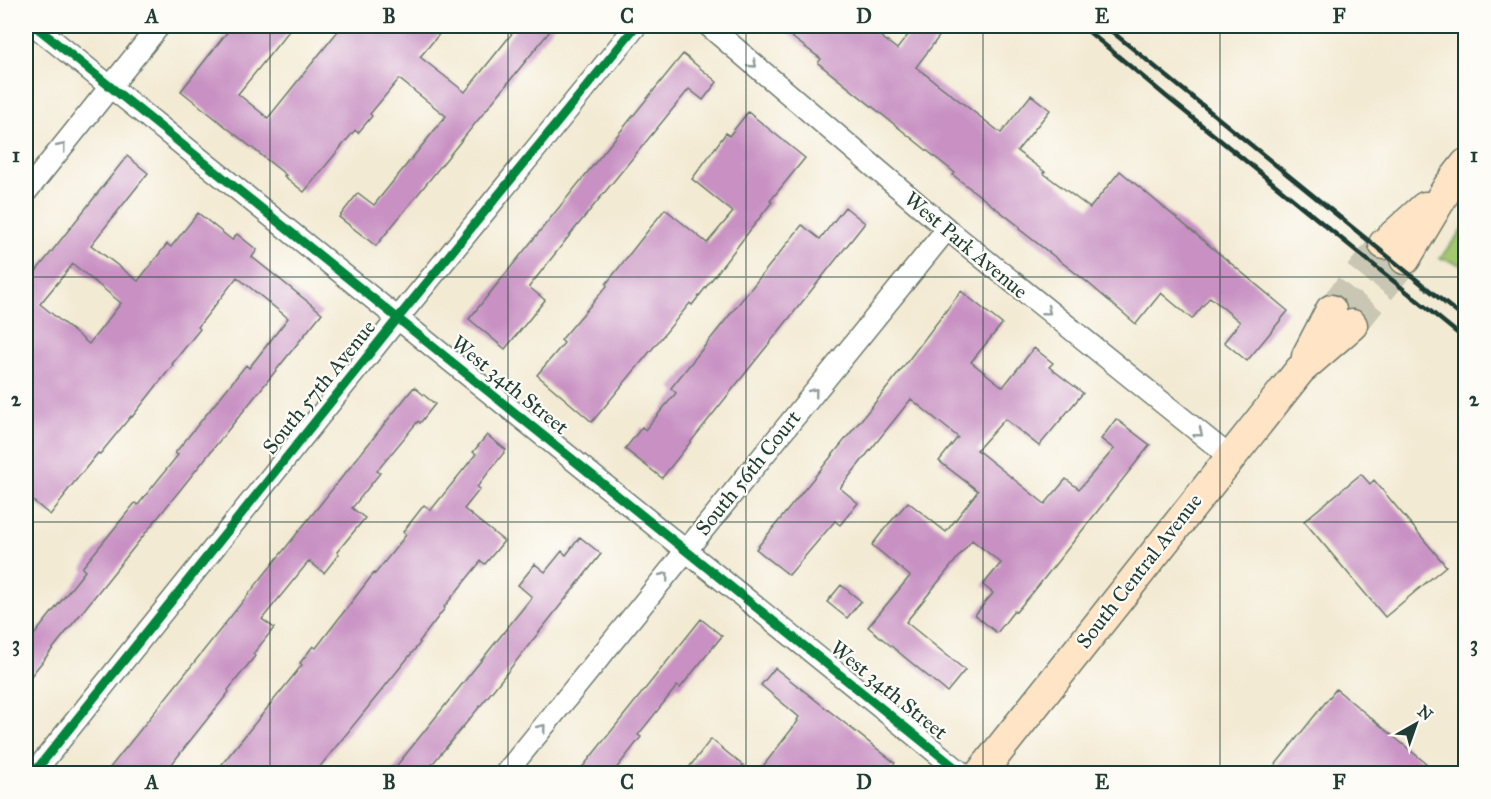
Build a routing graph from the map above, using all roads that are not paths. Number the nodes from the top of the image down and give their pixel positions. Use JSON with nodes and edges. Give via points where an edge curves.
{"nodes":[{"id":1,"x":35,"y":26,"type":"edge"},
{"id":2,"x":159,"y":26,"type":"edge"},
{"id":3,"x":636,"y":26,"type":"edge"},
{"id":4,"x":709,"y":26,"type":"edge"},
{"id":5,"x":111,"y":86,"type":"junction"},
{"id":6,"x":1457,"y":176,"type":"edge"},
{"id":7,"x":26,"y":192,"type":"edge"},
{"id":8,"x":947,"y":230,"type":"junction"},
{"id":9,"x":1395,"y":251,"type":"tunnel mouth"},
{"id":10,"x":398,"y":318,"type":"junction"},
{"id":11,"x":1341,"y":318,"type":"tunnel mouth"},
{"id":12,"x":1230,"y":457,"type":"junction"},
{"id":13,"x":686,"y":550,"type":"junction"},
{"id":14,"x":33,"y":774,"type":"edge"},
{"id":15,"x":505,"y":774,"type":"edge"},
{"id":16,"x":963,"y":774,"type":"edge"},
{"id":17,"x":980,"y":774,"type":"edge"}],
"edges":[{"from":1,"to":5,"type":"street","name":"West 34th Street"},
{"from":2,"to":5,"type":"street"},
{"from":3,"to":10,"type":"street","name":"South 57th Avenue"},
{"from":4,"to":8,"type":"street","name":"West Park Avenue","one_way":true},
{"from":7,"to":5,"type":"street","one_way":true},
{"from":5,"to":10,"type":"street","name":"West 34th Street"},
{"from":6,"to":9,"type":"main road"},
{"from":8,"to":12,"type":"street","name":"West Park Avenue","one_way":true},
{"from":13,"to":8,"type":"street","name":"South 56th Court","one_way":true},
{"from":10,"to":13,"type":"street","name":"West 34th Street"},
{"from":10,"to":14,"type":"street","name":"South 57th Avenue"},
{"from":11,"to":12,"type":"main road","name":"South Central Avenue"},
{"from":12,"to":17,"type":"main road","name":"South Central Avenue"},
{"from":15,"to":13,"type":"street","name":"South 56th Court","one_way":true},
{"from":13,"to":16,"type":"street","name":"West 34th Street"}]}
